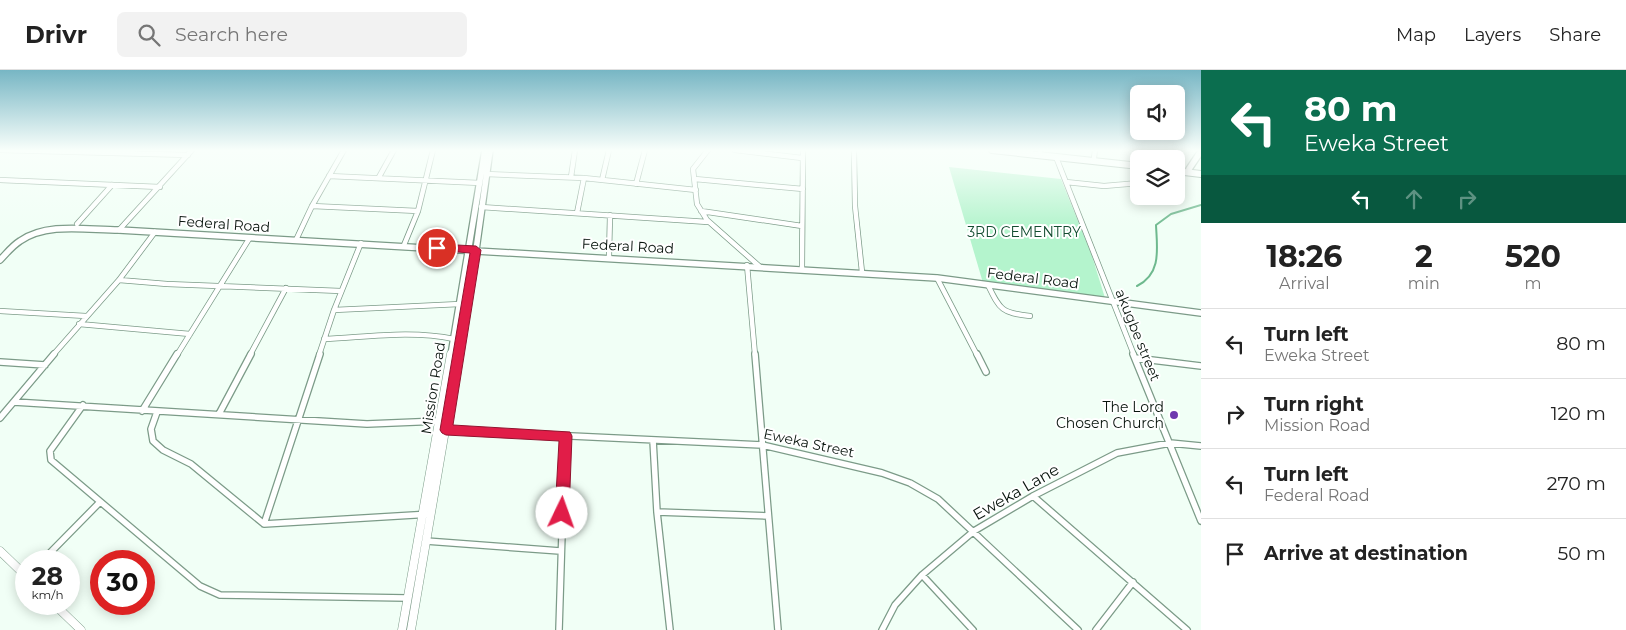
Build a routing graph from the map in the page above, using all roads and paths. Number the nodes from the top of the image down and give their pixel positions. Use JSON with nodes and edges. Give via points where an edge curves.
{"nodes":[{"id":1,"x":170,"y":176,"type":"edge"},
{"id":2,"x":329,"y":176,"type":"edge"},
{"id":3,"x":336,"y":176,"type":"edge"},
{"id":4,"x":428,"y":176,"type":"edge"},
{"id":5,"x":481,"y":176,"type":"edge"},
{"id":6,"x":486,"y":176,"type":"edge"},
{"id":7,"x":546,"y":176,"type":"edge"},
{"id":8,"x":603,"y":176,"type":"edge"},
{"id":9,"x":638,"y":176,"type":"edge"},
{"id":10,"x":803,"y":176,"type":"edge"},
{"id":11,"x":854,"y":176,"type":"edge"},
{"id":12,"x":1064,"y":176,"type":"edge"},
{"id":13,"x":379,"y":177,"type":"joint"},
{"id":14,"x":570,"y":177,"type":"joint"},
{"id":15,"x":584,"y":178,"type":"junction"},
{"id":16,"x":695,"y":179,"type":"joint"},
{"id":17,"x":0,"y":180,"type":"edge"},
{"id":18,"x":427,"y":180,"type":"junction"},
{"id":19,"x":602,"y":180,"type":"junction"},
{"id":20,"x":1066,"y":182,"type":"junction"},
{"id":21,"x":480,"y":183,"type":"junction"},
{"id":22,"x":636,"y":184,"type":"junction"},
{"id":23,"x":1130,"y":184,"type":"edge"},
{"id":24,"x":112,"y":185,"type":"junction"},
{"id":25,"x":160,"y":187,"type":"junction"},
{"id":26,"x":803,"y":189,"type":"junction"},
{"id":27,"x":696,"y":190,"type":"junction"},
{"id":28,"x":312,"y":206,"type":"junction"},
{"id":29,"x":482,"y":207,"type":"junction"},
{"id":30,"x":701,"y":211,"type":"junction"},
{"id":31,"x":418,"y":212,"type":"junction"},
{"id":32,"x":577,"y":213,"type":"junction"},
{"id":33,"x":610,"y":215,"type":"junction"},
{"id":34,"x":708,"y":222,"type":"junction"},
{"id":35,"x":77,"y":224,"type":"dead end"},
{"id":36,"x":802,"y":226,"type":"junction"},
{"id":37,"x":119,"y":230,"type":"junction"},
{"id":38,"x":155,"y":232,"type":"junction"},
{"id":39,"x":249,"y":240,"type":"junction"},
{"id":40,"x":296,"y":240,"type":"junction"},
{"id":41,"x":361,"y":243,"type":"junction"},
{"id":42,"x":404,"y":245,"type":"junction"},
{"id":43,"x":473,"y":250,"type":"junction"},
{"id":44,"x":609,"y":257,"type":"junction"},
{"id":45,"x":0,"y":260,"type":"edge"},
{"id":46,"x":747,"y":265,"type":"junction"},
{"id":47,"x":759,"y":266,"type":"junction"},
{"id":48,"x":802,"y":268,"type":"junction"},
{"id":49,"x":862,"y":272,"type":"junction"},
{"id":50,"x":938,"y":278,"type":"junction"},
{"id":51,"x":119,"y":280,"type":"junction"},
{"id":52,"x":988,"y":285,"type":"junction"},
{"id":53,"x":220,"y":286,"type":"junction"},
{"id":54,"x":286,"y":288,"type":"junction"},
{"id":55,"x":341,"y":291,"type":"junction"},
{"id":56,"x":1111,"y":300,"type":"junction"},
{"id":57,"x":460,"y":304,"type":"junction"},
{"id":58,"x":334,"y":310,"type":"junction"},
{"id":59,"x":0,"y":312,"type":"edge"},
{"id":60,"x":1201,"y":313,"type":"edge"},
{"id":61,"x":86,"y":316,"type":"junction"},
{"id":62,"x":1030,"y":316,"type":"dead end"},
{"id":63,"x":79,"y":324,"type":"junction"},
{"id":64,"x":190,"y":334,"type":"junction"},
{"id":65,"x":324,"y":339,"type":"junction"},
{"id":66,"x":454,"y":339,"type":"junction"},
{"id":67,"x":1135,"y":358,"type":"junction"},
{"id":68,"x":0,"y":362,"type":"edge"},
{"id":69,"x":45,"y":365,"type":"junction"},
{"id":70,"x":1201,"y":366,"type":"edge"},
{"id":71,"x":986,"y":372,"type":"dead end"},
{"id":72,"x":14,"y":402,"type":"junction"},
{"id":73,"x":83,"y":405,"type":"junction"},
{"id":74,"x":142,"y":411,"type":"junction"},
{"id":75,"x":157,"y":412,"type":"junction"},
{"id":76,"x":219,"y":414,"type":"junction"},
{"id":77,"x":0,"y":418,"type":"edge"},
{"id":78,"x":297,"y":419,"type":"junction"},
{"id":79,"x":440,"y":420,"type":"junction"},
{"id":80,"x":446,"y":430,"type":"junction"},
{"id":81,"x":565,"y":436,"type":"junction"},
{"id":82,"x":653,"y":440,"type":"junction"},
{"id":83,"x":1170,"y":443,"type":"junction"},
{"id":84,"x":762,"y":445,"type":"junction"},
{"id":85,"x":1201,"y":446,"type":"edge"},
{"id":86,"x":1033,"y":496,"type":"junction"},
{"id":87,"x":100,"y":502,"type":"junction"},
{"id":88,"x":657,"y":512,"type":"junction"},
{"id":89,"x":432,"y":514,"type":"junction"},
{"id":90,"x":423,"y":515,"type":"junction"},
{"id":91,"x":768,"y":516,"type":"junction"},
{"id":92,"x":1201,"y":521,"type":"edge"},
{"id":93,"x":264,"y":524,"type":"junction"},
{"id":94,"x":974,"y":531,"type":"junction"},
{"id":95,"x":426,"y":541,"type":"junction"},
{"id":96,"x":53,"y":550,"type":"edge"},
{"id":97,"x":0,"y":551,"type":"edge"},
{"id":98,"x":560,"y":551,"type":"junction"},
{"id":99,"x":15,"y":565,"type":"edge"},
{"id":100,"x":922,"y":576,"type":"junction"},
{"id":101,"x":1133,"y":582,"type":"junction"},
{"id":102,"x":407,"y":598,"type":"junction"},
{"id":103,"x":65,"y":615,"type":"edge"},
{"id":104,"x":79,"y":629,"type":"edge"},
{"id":105,"x":402,"y":630,"type":"edge"},
{"id":106,"x":411,"y":630,"type":"edge"},
{"id":107,"x":559,"y":630,"type":"edge"},
{"id":108,"x":670,"y":630,"type":"edge"},
{"id":109,"x":778,"y":630,"type":"edge"},
{"id":110,"x":882,"y":630,"type":"edge"},
{"id":111,"x":973,"y":630,"type":"edge"},
{"id":112,"x":1078,"y":630,"type":"edge"},
{"id":113,"x":1096,"y":630,"type":"edge"},
{"id":114,"x":1187,"y":630,"type":"edge"}],
"edges":[{"from":1,"to":25,"type":"street"},
{"from":2,"to":28,"type":"street"},
{"from":3,"to":13,"type":"street"},
{"from":4,"to":18,"type":"street"},
{"from":5,"to":21,"type":"street","name":"Mission Road"},
{"from":6,"to":29,"type":"street","name":"Mission Road"},
{"from":7,"to":14,"type":"street"},
{"from":8,"to":19,"type":"street"},
{"from":9,"to":22,"type":"street"},
{"from":10,"to":26,"type":"street"},
{"from":11,"to":49,"type":"street"},
{"from":12,"to":20,"type":"street","name":"akugbe street"},
{"from":13,"to":18,"type":"street"},
{"from":14,"to":15,"type":"street"},
{"from":15,"to":19,"type":"street"},
{"from":15,"to":32,"type":"street"},
{"from":16,"to":26,"type":"street"},
{"from":16,"to":27,"type":"street"},
{"from":17,"to":24,"type":"street"},
{"from":18,"to":21,"type":"street"},
{"from":18,"to":31,"type":"street"},
{"from":19,"to":22,"type":"street"},
{"from":20,"to":23,"type":"street","via":[[1104,186]]},
{"from":20,"to":56,"type":"street","name":"akugbe street"},
{"from":21,"to":43,"type":"street","name":"Mission Road"},
{"from":22,"to":27,"type":"street"},
{"from":24,"to":25,"type":"street"},
{"from":24,"to":35,"type":"street"},
{"from":25,"to":37,"type":"street"},
{"from":26,"to":36,"type":"street"},
{"from":27,"to":30,"type":"street"},
{"from":28,"to":31,"type":"street"},
{"from":28,"to":40,"type":"street"},
{"from":29,"to":32,"type":"street"},
{"from":29,"to":43,"type":"street","name":"Mission Road"},
{"from":30,"to":34,"type":"street"},
{"from":30,"to":36,"type":"street"},
{"from":31,"to":42,"type":"street"},
{"from":32,"to":33,"type":"street"},
{"from":33,"to":34,"type":"street"},
{"from":33,"to":44,"type":"street"},
{"from":34,"to":47,"type":"street"},
{"from":36,"to":48,"type":"street"},
{"from":37,"to":38,"type":"street","name":"Federal Road"},
{"from":37,"to":45,"type":"street","name":"Federal Road","via":[[52,229],[29,235]]},
{"from":38,"to":39,"type":"street","name":"Federal Road"},
{"from":38,"to":51,"type":"street"},
{"from":39,"to":40,"type":"street","name":"Federal Road"},
{"from":39,"to":53,"type":"street"},
{"from":40,"to":41,"type":"street","name":"Federal Road"},
{"from":41,"to":42,"type":"street","name":"Federal Road"},
{"from":41,"to":55,"type":"street"},
{"from":42,"to":43,"type":"street","name":"Federal Road"},
{"from":43,"to":44,"type":"street","name":"Federal Road"},
{"from":43,"to":57,"type":"street","name":"Mission Road"},
{"from":43,"to":80,"type":"street","name":"Mission Road"},
{"from":44,"to":46,"type":"street","name":"Federal Road"},
{"from":46,"to":47,"type":"street","name":"Federal Road"},
{"from":46,"to":84,"type":"street"},
{"from":47,"to":48,"type":"street","name":"Federal Road"},
{"from":48,"to":49,"type":"street","name":"Federal Road"},
{"from":49,"to":50,"type":"street","name":"Federal Road"},
{"from":50,"to":52,"type":"street","name":"Federal Road"},
{"from":50,"to":71,"type":"street"},
{"from":51,"to":53,"type":"street"},
{"from":51,"to":61,"type":"street"},
{"from":52,"to":56,"type":"street","name":"Federal Road"},
{"from":52,"to":62,"type":"street","via":[[1002,312]]},
{"from":53,"to":54,"type":"street"},
{"from":53,"to":64,"type":"street"},
{"from":54,"to":55,"type":"street"},
{"from":54,"to":76,"type":"street"},
{"from":55,"to":58,"type":"street"},
{"from":56,"to":60,"type":"street","name":"Federal Road"},
{"from":56,"to":67,"type":"street","name":"akugbe street"},
{"from":57,"to":58,"type":"street"},
{"from":57,"to":66,"type":"street","name":"Mission Road"},
{"from":58,"to":65,"type":"street"},
{"from":59,"to":61,"type":"street"},
{"from":61,"to":63,"type":"street"},
{"from":63,"to":64,"type":"street"},
{"from":63,"to":69,"type":"street"},
{"from":64,"to":74,"type":"street"},
{"from":65,"to":66,"type":"street","via":[[416,333]]},
{"from":65,"to":78,"type":"street"},
{"from":66,"to":79,"type":"street","name":"Mission Road"},
{"from":67,"to":70,"type":"street"},
{"from":67,"to":83,"type":"street","name":"akugbe street"},
{"from":68,"to":69,"type":"street"},
{"from":69,"to":72,"type":"street"},
{"from":72,"to":73,"type":"street"},
{"from":72,"to":77,"type":"street"},
{"from":73,"to":74,"type":"street"},
{"from":73,"to":87,"type":"street","via":[[50,451],[51,460]]},
{"from":74,"to":75,"type":"street"},
{"from":75,"to":76,"type":"street"},
{"from":75,"to":93,"type":"street","via":[[151,429],[153,441],[162,450],[191,464]]},
{"from":76,"to":78,"type":"street"},
{"from":78,"to":79,"type":"street","via":[[367,424]]},
{"from":78,"to":93,"type":"street"},
{"from":79,"to":90,"type":"street","name":"Mission Road"},
{"from":80,"to":81,"type":"street","name":"Eweka Street"},
{"from":80,"to":89,"type":"street","name":"Mission Road"},
{"from":81,"to":82,"type":"street","name":"Eweka Street"},
{"from":81,"to":98,"type":"street"},
{"from":82,"to":84,"type":"street","name":"Eweka Street"},
{"from":82,"to":88,"type":"street"},
{"from":83,"to":85,"type":"street","name":"Eweka Lane"},
{"from":83,"to":86,"type":"street","name":"Eweka Lane","via":[[1117,453]]},
{"from":83,"to":92,"type":"street","name":"akugbe street"},
{"from":84,"to":91,"type":"street"},
{"from":84,"to":94,"type":"street","name":"Eweka Street","via":[[845,463],[910,483],[938,499]]},
{"from":86,"to":94,"type":"street","name":"Eweka Lane"},
{"from":86,"to":101,"type":"street"},
{"from":87,"to":96,"type":"street"},
{"from":87,"to":102,"type":"street","via":[[200,586],[220,595]]},
{"from":88,"to":91,"type":"street"},
{"from":88,"to":108,"type":"street"},
{"from":89,"to":90,"type":"street"},
{"from":89,"to":95,"type":"street","name":"Mission Road"},
{"from":90,"to":93,"type":"street"},
{"from":90,"to":102,"type":"street","name":"Mission Road"},
{"from":91,"to":109,"type":"street"},
{"from":94,"to":100,"type":"street","name":"Eweka Lane"},
{"from":94,"to":112,"type":"street","name":"Eweka Street"},
{"from":95,"to":98,"type":"street"},
{"from":95,"to":106,"type":"street","name":"Mission Road"},
{"from":97,"to":99,"type":"street"},
{"from":98,"to":107,"type":"street"},
{"from":100,"to":110,"type":"street","name":"Eweka Lane","via":[[895,605]]},
{"from":100,"to":111,"type":"street"},
{"from":101,"to":113,"type":"street"},
{"from":101,"to":114,"type":"street"},
{"from":102,"to":105,"type":"street","name":"Mission Road"},
{"from":103,"to":104,"type":"street"}]}
